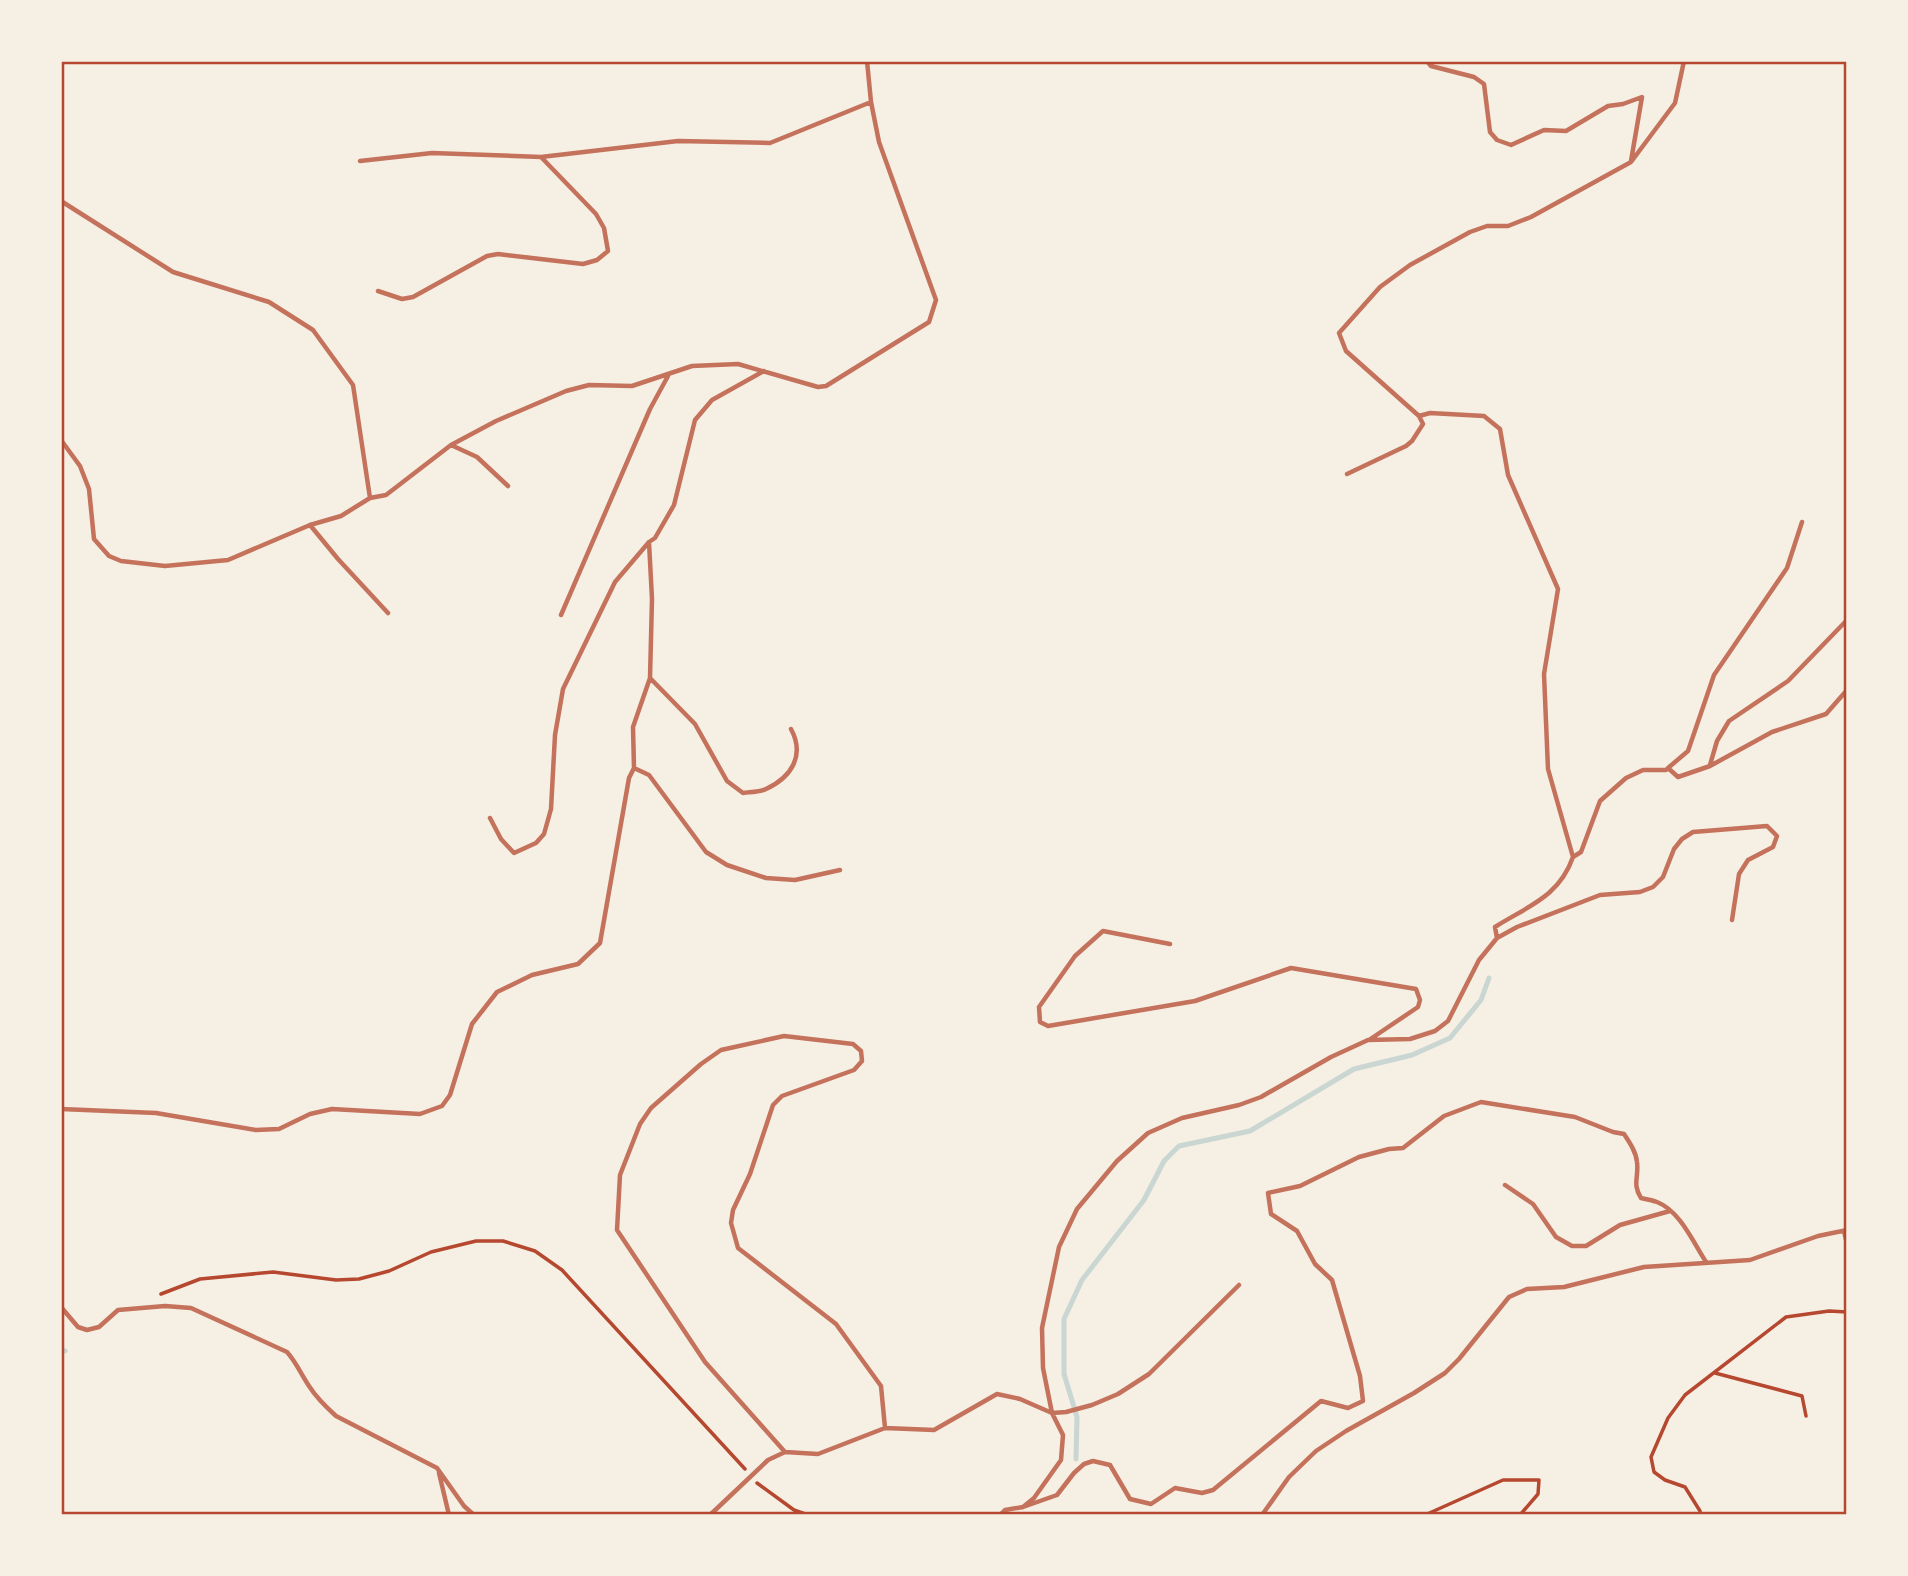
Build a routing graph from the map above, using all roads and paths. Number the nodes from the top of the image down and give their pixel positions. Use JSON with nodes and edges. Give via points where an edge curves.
{"nodes":[{"id":1,"x":867,"y":61,"type":"edge"},
{"id":2,"x":1427,"y":61,"type":"edge"},
{"id":3,"x":1684,"y":61,"type":"edge"},
{"id":4,"x":871,"y":102,"type":"junction"},
{"id":5,"x":541,"y":157,"type":"junction"},
{"id":6,"x":360,"y":161,"type":"dead end"},
{"id":7,"x":1631,"y":162,"type":"junction"},
{"id":8,"x":61,"y":201,"type":"edge"},
{"id":9,"x":378,"y":291,"type":"dead end"},
{"id":10,"x":765,"y":371,"type":"junction"},
{"id":11,"x":668,"y":374,"type":"junction"},
{"id":12,"x":1419,"y":416,"type":"junction"},
{"id":13,"x":61,"y":440,"type":"edge"},
{"id":14,"x":451,"y":445,"type":"junction"},
{"id":15,"x":1347,"y":474,"type":"dead end"},
{"id":16,"x":508,"y":486,"type":"dead end"},
{"id":17,"x":370,"y":498,"type":"junction"},
{"id":18,"x":1802,"y":522,"type":"dead end"},
{"id":19,"x":310,"y":524,"type":"junction"},
{"id":20,"x":649,"y":542,"type":"junction"},
{"id":21,"x":388,"y":613,"type":"dead end"},
{"id":22,"x":561,"y":615,"type":"dead end"},
{"id":23,"x":1847,"y":620,"type":"edge"},
{"id":24,"x":650,"y":678,"type":"junction"},
{"id":25,"x":1847,"y":690,"type":"edge"},
{"id":26,"x":791,"y":729,"type":"dead end"},
{"id":27,"x":1710,"y":766,"type":"junction"},
{"id":28,"x":634,"y":768,"type":"junction"},
{"id":29,"x":1668,"y":768,"type":"junction"},
{"id":30,"x":490,"y":818,"type":"dead end"},
{"id":31,"x":1573,"y":857,"type":"junction"},
{"id":32,"x":840,"y":870,"type":"dead end"},
{"id":33,"x":1732,"y":920,"type":"dead end"},
{"id":34,"x":1497,"y":937,"type":"junction"},
{"id":35,"x":1170,"y":944,"type":"dead end"},
{"id":36,"x":1368,"y":1040,"type":"junction"},
{"id":37,"x":61,"y":1109,"type":"edge"},
{"id":38,"x":1505,"y":1185,"type":"dead end"},
{"id":39,"x":1670,"y":1210,"type":"junction"},
{"id":40,"x":1846,"y":1231,"type":"edge"},
{"id":41,"x":1847,"y":1244,"type":"edge"},
{"id":42,"x":1706,"y":1262,"type":"junction"},
{"id":43,"x":1239,"y":1285,"type":"dead end"},
{"id":44,"x":153,"y":1297,"type":"dead end"},
{"id":45,"x":61,"y":1307,"type":"edge"},
{"id":46,"x":1847,"y":1312,"type":"edge"},
{"id":47,"x":1715,"y":1373,"type":"junction"},
{"id":48,"x":1052,"y":1413,"type":"junction"},
{"id":49,"x":1806,"y":1416,"type":"dead end"},
{"id":50,"x":885,"y":1428,"type":"junction"},
{"id":51,"x":785,"y":1452,"type":"junction"},
{"id":52,"x":438,"y":1468,"type":"junction"},
{"id":53,"x":1023,"y":1507,"type":"junction"},
{"id":54,"x":1700,"y":1511,"type":"dead end"},
{"id":55,"x":449,"y":1515,"type":"edge"},
{"id":56,"x":474,"y":1515,"type":"edge"},
{"id":57,"x":710,"y":1515,"type":"edge"},
{"id":58,"x":808,"y":1515,"type":"edge"},
{"id":59,"x":1000,"y":1515,"type":"edge"},
{"id":60,"x":1262,"y":1515,"type":"edge"},
{"id":61,"x":1425,"y":1515,"type":"edge"},
{"id":62,"x":1520,"y":1515,"type":"edge"}],
"edges":[{"from":1,"to":4,"type":"lane"},
{"from":2,"to":7,"type":"lane","via":[[1484,83],[1490,132],[1511,145],[1544,130],[1566,131],[1608,106],[1642,97]]},
{"from":3,"to":7,"type":"lane","via":[[1675,103]]},
{"from":4,"to":5,"type":"lane","via":[[770,143],[678,141]]},
{"from":4,"to":10,"type":"lane","via":[[880,142],[936,300],[929,322],[826,386]]},
{"from":5,"to":6,"type":"lane","via":[[432,153]]},
{"from":5,"to":9,"type":"lane","via":[[596,214],[608,251],[583,264],[486,256],[413,297],[402,299]]},
{"from":7,"to":12,"type":"lane","via":[[1531,217],[1470,232],[1410,265],[1380,287],[1339,333],[1346,351]]},
{"from":8,"to":17,"type":"lane","via":[[173,272],[269,302],[313,330],[353,385]]},
{"from":10,"to":11,"type":"lane","via":[[738,364],[692,366]]},
{"from":10,"to":20,"type":"lane","via":[[712,400],[695,420],[674,505]]},
{"from":11,"to":14,"type":"lane","via":[[632,386],[589,385],[566,391]]},
{"from":11,"to":22,"type":"lane"},
{"from":12,"to":15,"type":"lane","via":[[1423,424],[1406,446]]},
{"from":12,"to":31,"type":"lane","via":[[1483,416],[1500,429],[1508,475],[1558,589],[1544,674],[1548,769]]},
{"from":13,"to":19,"type":"lane","via":[[80,466],[89,489],[94,539],[109,556],[121,561],[165,566],[228,560]]},
{"from":14,"to":16,"type":"lane","via":[[477,457]]},
{"from":14,"to":17,"type":"lane","via":[[386,495]]},
{"from":17,"to":19,"type":"lane","via":[[341,516]]},
{"from":18,"to":29,"type":"lane","via":[[1787,568],[1714,675],[1688,751]]},
{"from":19,"to":21,"type":"lane"},
{"from":20,"to":24,"type":"lane"},
{"from":20,"to":30,"type":"lane","via":[[615,582],[563,689],[551,809],[544,834],[536,844],[514,853]]},
{"from":23,"to":27,"type":"lane","via":[[1788,681],[1729,721]]},
{"from":24,"to":26,"type":"lane","via":[[695,724],[727,781],[743,793],[765,789],[789,772],[798,741]]},
{"from":24,"to":28,"type":"lane","via":[[633,727]]},
{"from":25,"to":27,"type":"lane","via":[[1826,714],[1772,732]]},
{"from":27,"to":29,"type":"lane","via":[[1678,777]]},
{"from":28,"to":32,"type":"lane","via":[[649,775],[706,852],[727,865],[766,878],[795,880]]},
{"from":28,"to":37,"type":"lane","via":[[600,943],[578,964],[532,975],[497,992],[472,1024],[450,1096],[442,1106],[420,1114],[332,1109],[279,1129],[256,1130],[156,1113]]},
{"from":29,"to":31,"type":"lane","via":[[1643,770],[1626,778],[1600,801],[1581,852]]},
{"from":31,"to":34,"type":"lane","via":[[1568,872],[1545,898],[1495,927]]},
{"from":33,"to":34,"type":"lane","via":[[1740,874],[1748,860],[1773,847],[1777,836],[1767,826],[1692,832],[1674,849],[1663,877],[1653,887],[1600,895]]},
{"from":34,"to":36,"type":"lane","via":[[1479,960],[1448,1021],[1423,1036]]},
{"from":35,"to":36,"type":"lane","via":[[1103,931],[1075,956],[1040,1007],[1040,1022],[1048,1026],[1195,1002],[1291,968],[1416,989],[1418,1007]]},
{"from":36,"to":48,"type":"lane","via":[[1261,1097],[1182,1118],[1148,1133],[1117,1161],[1077,1209],[1059,1247],[1042,1328],[1043,1368]]},
{"from":38,"to":39,"type":"lane","via":[[1533,1204],[1556,1237],[1572,1246],[1586,1246],[1620,1225]]},
{"from":39,"to":42,"type":"lane"},
{"from":39,"to":53,"type":"lane","via":[[1641,1198],[1635,1189],[1637,1162],[1624,1134],[1575,1117],[1481,1102],[1444,1116],[1403,1148],[1359,1157],[1300,1186],[1268,1194],[1271,1214],[1297,1231],[1315,1264],[1332,1280],[1363,1401],[1348,1408],[1321,1401],[1213,1490],[1202,1493],[1175,1488],[1151,1504],[1130,1499],[1110,1465],[1093,1461],[1074,1473],[1057,1495]]},
{"from":40,"to":41,"type":"lane"},
{"from":40,"to":42,"type":"lane","via":[[1750,1260]]},
{"from":42,"to":60,"type":"lane","via":[[1644,1267],[1564,1287],[1527,1289],[1509,1297],[1445,1373],[1316,1451],[1289,1477]]},
{"from":43,"to":48,"type":"lane","via":[[1149,1374],[1092,1405]]},
{"from":44,"to":58,"type":"path","via":[[200,1279],[273,1272],[359,1279],[476,1241],[503,1241],[535,1251],[562,1270],[761,1487]]},
{"from":45,"to":52,"type":"lane","via":[[78,1327],[87,1330],[99,1327],[118,1310],[191,1308],[287,1352],[309,1387],[336,1416]]},
{"from":46,"to":47,"type":"path","via":[[1786,1317]]},
{"from":47,"to":49,"type":"path","via":[[1802,1396]]},
{"from":47,"to":54,"type":"path","via":[[1685,1395],[1668,1418],[1651,1457],[1654,1472],[1685,1487]]},
{"from":48,"to":50,"type":"lane","via":[[997,1394],[934,1430]]},
{"from":48,"to":53,"type":"lane","via":[[1063,1435],[1061,1460]]},
{"from":50,"to":51,"type":"lane","via":[[818,1454]]},
{"from":50,"to":51,"type":"lane","via":[[881,1386],[836,1324],[738,1248],[731,1223],[773,1105],[782,1096],[854,1070],[862,1061],[861,1052],[853,1044],[784,1036],[721,1050],[651,1108],[640,1124],[620,1175],[617,1230],[705,1362]]},
{"from":51,"to":57,"type":"lane","via":[[768,1460]]},
{"from":52,"to":55,"type":"lane"},
{"from":52,"to":56,"type":"lane"},
{"from":53,"to":59,"type":"lane"},
{"from":61,"to":62,"type":"path","via":[[1503,1480],[1539,1480],[1538,1494]]}]}
